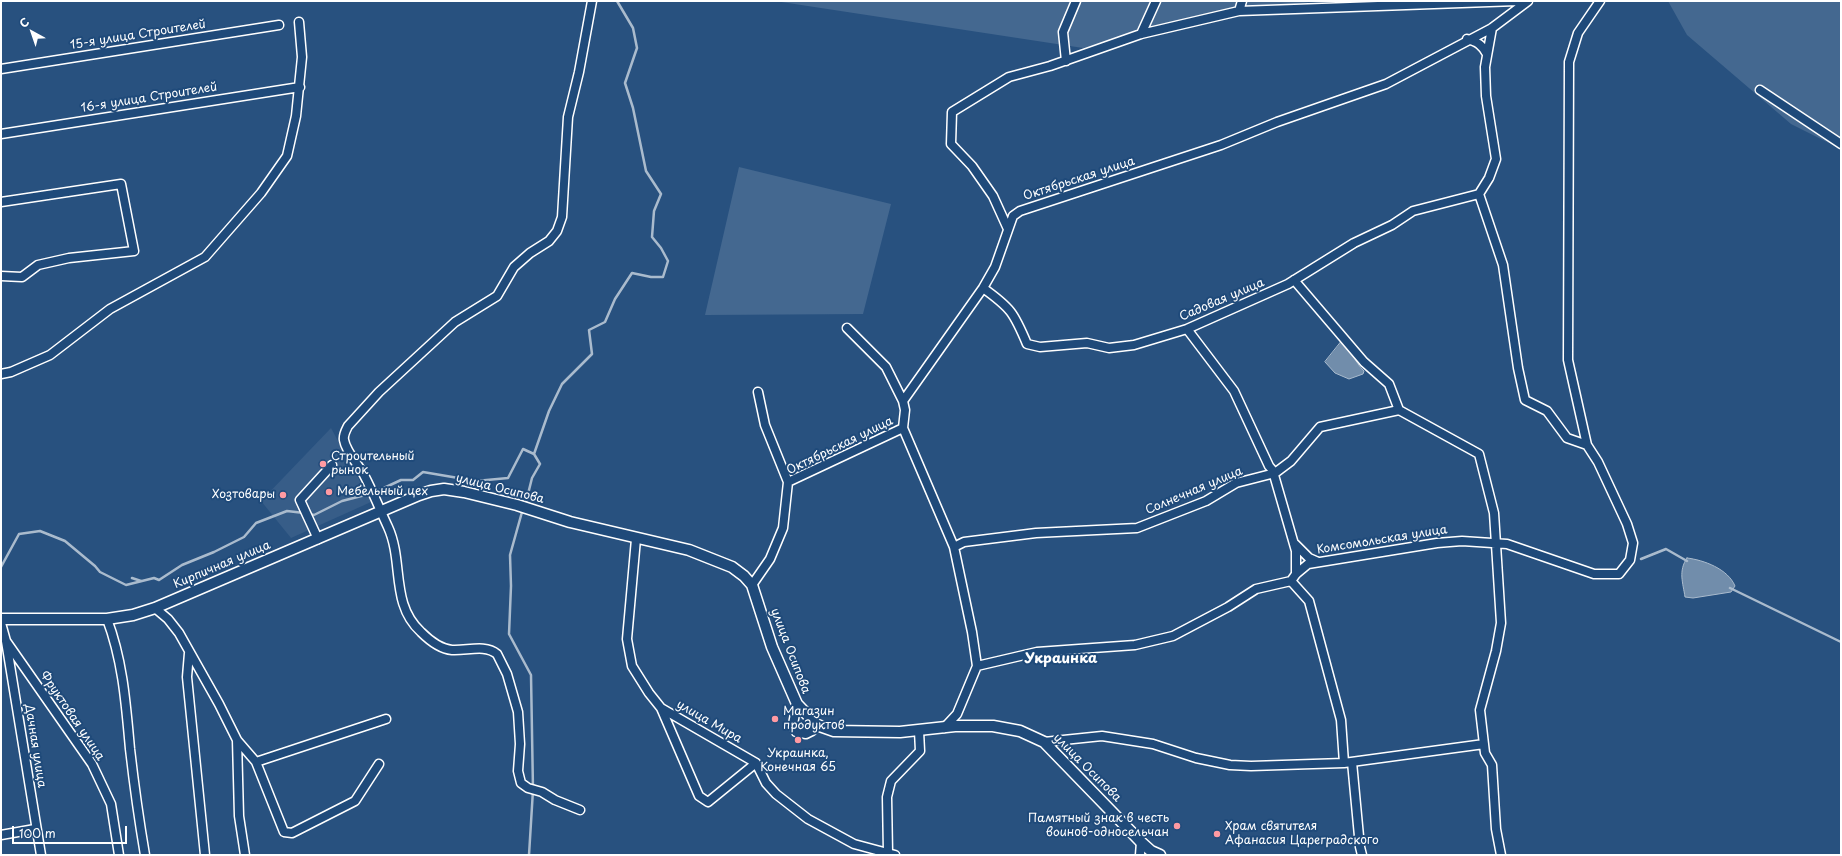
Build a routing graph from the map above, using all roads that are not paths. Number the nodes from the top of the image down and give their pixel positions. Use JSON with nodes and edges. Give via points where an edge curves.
{"nodes":[{"id":1,"x":592,"y":1,"type":"edge"},
{"id":2,"x":1076,"y":1,"type":"edge"},
{"id":3,"x":1156,"y":1,"type":"edge"},
{"id":4,"x":1242,"y":1,"type":"edge"},
{"id":5,"x":1328,"y":1,"type":"edge"},
{"id":6,"x":1517,"y":1,"type":"edge"},
{"id":7,"x":1528,"y":1,"type":"edge"},
{"id":8,"x":1600,"y":1,"type":"edge"},
{"id":9,"x":1411,"y":3,"type":"edge"},
{"id":10,"x":1322,"y":9,"type":"junction"},
{"id":11,"x":1239,"y":11,"type":"junction"},
{"id":12,"x":299,"y":22,"type":"dead end"},
{"id":13,"x":279,"y":24,"type":"dead end"},
{"id":14,"x":1492,"y":28,"type":"junction"},
{"id":15,"x":1141,"y":34,"type":"junction"},
{"id":16,"x":1468,"y":39,"type":"junction"},
{"id":17,"x":1487,"y":54,"type":"junction"},
{"id":18,"x":1066,"y":61,"type":"junction"},
{"id":19,"x":1,"y":69,"type":"edge"},
{"id":20,"x":300,"y":87,"type":"junction"},
{"id":21,"x":1760,"y":90,"type":"dead end"},
{"id":22,"x":1,"y":134,"type":"edge"},
{"id":23,"x":1841,"y":144,"type":"edge"},
{"id":24,"x":1479,"y":194,"type":"junction"},
{"id":25,"x":1,"y":202,"type":"edge"},
{"id":26,"x":1008,"y":229,"type":"junction"},
{"id":27,"x":1,"y":276,"type":"edge"},
{"id":28,"x":1294,"y":280,"type":"junction"},
{"id":29,"x":983,"y":288,"type":"junction"},
{"id":30,"x":847,"y":328,"type":"dead end"},
{"id":31,"x":1187,"y":328,"type":"junction"},
{"id":32,"x":1,"y":374,"type":"edge"},
{"id":33,"x":758,"y":392,"type":"dead end"},
{"id":34,"x":903,"y":401,"type":"junction"},
{"id":35,"x":1399,"y":410,"type":"junction"},
{"id":36,"x":903,"y":428,"type":"junction"},
{"id":37,"x":1587,"y":444,"type":"junction"},
{"id":38,"x":332,"y":465,"type":"dead end"},
{"id":39,"x":1275,"y":473,"type":"junction"},
{"id":40,"x":788,"y":482,"type":"junction"},
{"id":41,"x":444,"y":489,"type":"joint"},
{"id":42,"x":380,"y":513,"type":"junction"},
{"id":43,"x":318,"y":539,"type":"junction"},
{"id":44,"x":636,"y":539,"type":"junction"},
{"id":45,"x":1293,"y":542,"type":"junction"},
{"id":46,"x":1496,"y":543,"type":"junction"},
{"id":47,"x":954,"y":547,"type":"junction"},
{"id":48,"x":1319,"y":562,"type":"junction"},
{"id":49,"x":1296,"y":574,"type":"junction"},
{"id":50,"x":1291,"y":582,"type":"junction"},
{"id":51,"x":752,"y":585,"type":"junction"},
{"id":52,"x":155,"y":608,"type":"junction"},
{"id":53,"x":1,"y":619,"type":"edge"},
{"id":54,"x":107,"y":619,"type":"junction"},
{"id":55,"x":1,"y":623,"type":"edge"},
{"id":56,"x":6,"y":641,"type":"junction"},
{"id":57,"x":189,"y":653,"type":"junction"},
{"id":58,"x":977,"y":666,"type":"junction"},
{"id":59,"x":797,"y":704,"type":"junction"},
{"id":60,"x":661,"y":708,"type":"junction"},
{"id":61,"x":386,"y":719,"type":"dead end"},
{"id":62,"x":817,"y":725,"type":"junction"},
{"id":63,"x":944,"y":728,"type":"junction"},
{"id":64,"x":919,"y":731,"type":"junction"},
{"id":65,"x":237,"y":740,"type":"junction"},
{"id":66,"x":1044,"y":742,"type":"junction"},
{"id":67,"x":1484,"y":744,"type":"junction"},
{"id":68,"x":256,"y":762,"type":"junction"},
{"id":69,"x":1348,"y":762,"type":"junction"},
{"id":70,"x":756,"y":763,"type":"junction"},
{"id":71,"x":379,"y":764,"type":"dead end"},
{"id":72,"x":580,"y":810,"type":"dead end"},
{"id":73,"x":35,"y":829,"type":"junction"},
{"id":74,"x":1,"y":835,"type":"edge"},
{"id":75,"x":1141,"y":842,"type":"junction"},
{"id":76,"x":1359,"y":852,"type":"edge"},
{"id":77,"x":892,"y":854,"type":"edge"},
{"id":78,"x":41,"y":855,"type":"edge"},
{"id":79,"x":119,"y":855,"type":"edge"},
{"id":80,"x":145,"y":855,"type":"edge"},
{"id":81,"x":205,"y":855,"type":"edge"},
{"id":82,"x":245,"y":855,"type":"edge"},
{"id":83,"x":1140,"y":855,"type":"edge"},
{"id":84,"x":1160,"y":855,"type":"edge"},
{"id":85,"x":1502,"y":855,"type":"edge"}],
"edges":[{"from":1,"to":42,"type":"street","via":[[568,117],[562,217],[557,231],[549,241],[514,267],[497,296],[455,322],[379,392],[346,431],[346,446],[363,474]]},
{"from":2,"to":18,"type":"street","via":[[1063,32]]},
{"from":3,"to":15,"type":"street"},
{"from":4,"to":11,"type":"street"},
{"from":5,"to":10,"type":"street"},
{"from":6,"to":9,"type":"street"},
{"from":7,"to":14,"type":"street","name":"Октябрьская улица"},
{"from":8,"to":37,"type":"street","via":[[1578,33],[1569,62],[1568,360]]},
{"from":9,"to":10,"type":"street"},
{"from":10,"to":11,"type":"street"},
{"from":11,"to":15,"type":"street"},
{"from":12,"to":20,"type":"street","via":[[302,56]]},
{"from":13,"to":19,"type":"street","name":"15-я улица Строителей"},
{"from":14,"to":16,"type":"street","name":"Октябрьская улица"},
{"from":14,"to":17,"type":"street"},
{"from":15,"to":18,"type":"street"},
{"from":16,"to":17,"type":"street","via":[[1477,41]]},
{"from":16,"to":26,"type":"street","name":"Октябрьская улица","via":[[1386,84],[1277,122],[1221,145],[1020,211],[1013,216]]},
{"from":17,"to":24,"type":"street","via":[[1486,96],[1496,159],[1489,178]]},
{"from":18,"to":26,"type":"street","via":[[1009,77],[952,112],[951,144],[972,166],[993,196]]},
{"from":20,"to":22,"type":"street","name":"16-я улица Строителей"},
{"from":20,"to":32,"type":"street","via":[[287,156],[261,193],[205,257],[110,309],[50,354]]},
{"from":21,"to":23,"type":"street"},
{"from":24,"to":28,"type":"street","name":"Садовая улица","via":[[1413,211]]},
{"from":24,"to":37,"type":"street","via":[[1503,266],[1525,400],[1547,411],[1567,438]]},
{"from":25,"to":27,"type":"street","via":[[120,184],[134,251],[69,258],[38,266],[22,277]]},
{"from":26,"to":29,"type":"street","name":"Октябрьская улица","via":[[995,267]]},
{"from":28,"to":31,"type":"street","name":"Садовая улица"},
{"from":28,"to":35,"type":"street","via":[[1364,362],[1389,384]]},
{"from":29,"to":31,"type":"street","name":"Садовая улица","via":[[1005,303],[1015,316],[1027,344],[1040,347],[1087,343],[1109,348],[1134,345]]},
{"from":29,"to":34,"type":"street","name":"Октябрьская улица"},
{"from":30,"to":34,"type":"street","via":[[886,367]]},
{"from":31,"to":39,"type":"street","via":[[1234,391],[1269,466]]},
{"from":33,"to":40,"type":"street","via":[[765,425]]},
{"from":34,"to":36,"type":"street","name":"Октябрьская улица"},
{"from":35,"to":39,"type":"street","name":"Солнечная улица","via":[[1320,427],[1291,462]]},
{"from":35,"to":46,"type":"street","via":[[1479,454],[1494,513]]},
{"from":36,"to":40,"type":"street","name":"Октябрьская улица"},
{"from":36,"to":47,"type":"street"},
{"from":37,"to":46,"type":"street","name":"Комсомольская улица","via":[[1627,524],[1633,543],[1630,560],[1619,574],[1594,574],[1507,544]]},
{"from":38,"to":43,"type":"street","via":[[300,500]]},
{"from":39,"to":45,"type":"street"},
{"from":39,"to":47,"type":"street","name":"Солнечная улица","via":[[1236,483],[1206,501],[1137,528],[1036,533],[964,542]]},
{"from":40,"to":51,"type":"street","name":"Октябрьская улица","via":[[783,528],[770,559]]},
{"from":41,"to":42,"type":"main road","name":"Кирпичная улица","via":[[431,491]]},
{"from":41,"to":44,"type":"main road","name":"улица Осипова","via":[[517,505]]},
{"from":42,"to":43,"type":"main road","name":"Кирпичная улица"},
{"from":42,"to":72,"type":"street","via":[[397,556],[399,592],[414,626],[441,647],[452,650],[484,649],[497,654],[507,674],[518,712],[518,771],[521,783]]},
{"from":43,"to":52,"type":"main road","name":"Кирпичная улица"},
{"from":44,"to":51,"type":"main road","name":"улица Осипова","via":[[689,550],[712,558],[732,567]]},
{"from":44,"to":60,"type":"street","name":"улица Мира","via":[[627,639],[632,666]]},
{"from":45,"to":48,"type":"street","via":[[1309,558]]},
{"from":45,"to":49,"type":"street","via":[[1296,552]]},
{"from":46,"to":48,"type":"street","name":"Комсомольская улица","via":[[1437,543]]},
{"from":46,"to":67,"type":"street","via":[[1501,623],[1480,710]]},
{"from":47,"to":58,"type":"street"},
{"from":48,"to":49,"type":"street","name":"Комсомольская улица","via":[[1308,564]]},
{"from":49,"to":50,"type":"street","name":"Комсомольская улица"},
{"from":50,"to":58,"type":"street","via":[[1256,589],[1173,636],[1135,645],[1037,652]]},
{"from":50,"to":69,"type":"street","via":[[1309,601],[1311,607],[1341,720]]},
{"from":51,"to":59,"type":"main road","name":"улица Осипова","via":[[772,646]]},
{"from":52,"to":54,"type":"main road","name":"Кирпичная улица"},
{"from":52,"to":57,"type":"street","via":[[179,633]]},
{"from":53,"to":54,"type":"main road","name":"Кирпичная улица"},
{"from":54,"to":80,"type":"street","via":[[115,639],[123,680],[135,795]]},
{"from":55,"to":56,"type":"street"},
{"from":56,"to":73,"type":"street","name":"Дачная улица"},
{"from":56,"to":79,"type":"street","name":"Фруктовая улица","via":[[92,764],[111,804]]},
{"from":57,"to":65,"type":"street"},
{"from":57,"to":81,"type":"street","via":[[187,678]]},
{"from":58,"to":63,"type":"street","via":[[957,714]]},
{"from":59,"to":62,"type":"main road","name":"улица Осипова"},
{"from":59,"to":62,"type":"street","via":[[793,724],[796,732],[806,734]]},
{"from":60,"to":70,"type":"street","name":"улица Мира"},
{"from":60,"to":70,"type":"street","via":[[700,796],[708,802]]},
{"from":61,"to":68,"type":"street"},
{"from":62,"to":64,"type":"main road","name":"улица Осипова","via":[[834,731]]},
{"from":63,"to":64,"type":"main road","name":"улица Осипова"},
{"from":63,"to":66,"type":"main road","name":"улица Осипова","via":[[992,726],[1020,731]]},
{"from":64,"to":77,"type":"street","via":[[920,751],[891,781],[887,797]]},
{"from":65,"to":68,"type":"street"},
{"from":65,"to":82,"type":"street","via":[[239,816]]},
{"from":66,"to":69,"type":"street","via":[[1102,736],[1153,744],[1196,758],[1230,765]]},
{"from":66,"to":75,"type":"main road","name":"улица Осипова"},
{"from":67,"to":69,"type":"street"},
{"from":67,"to":85,"type":"street","via":[[1485,753],[1492,765],[1496,829]]},
{"from":68,"to":71,"type":"street","via":[[284,832],[292,833],[354,801]]},
{"from":69,"to":76,"type":"street"},
{"from":70,"to":77,"type":"street","via":[[766,783],[776,794],[808,819],[854,844]]},
{"from":73,"to":74,"type":"street"},
{"from":73,"to":78,"type":"street","name":"Дачная улица"},
{"from":75,"to":83,"type":"street"},
{"from":75,"to":84,"type":"main road","name":"улица Осипова"}]}
